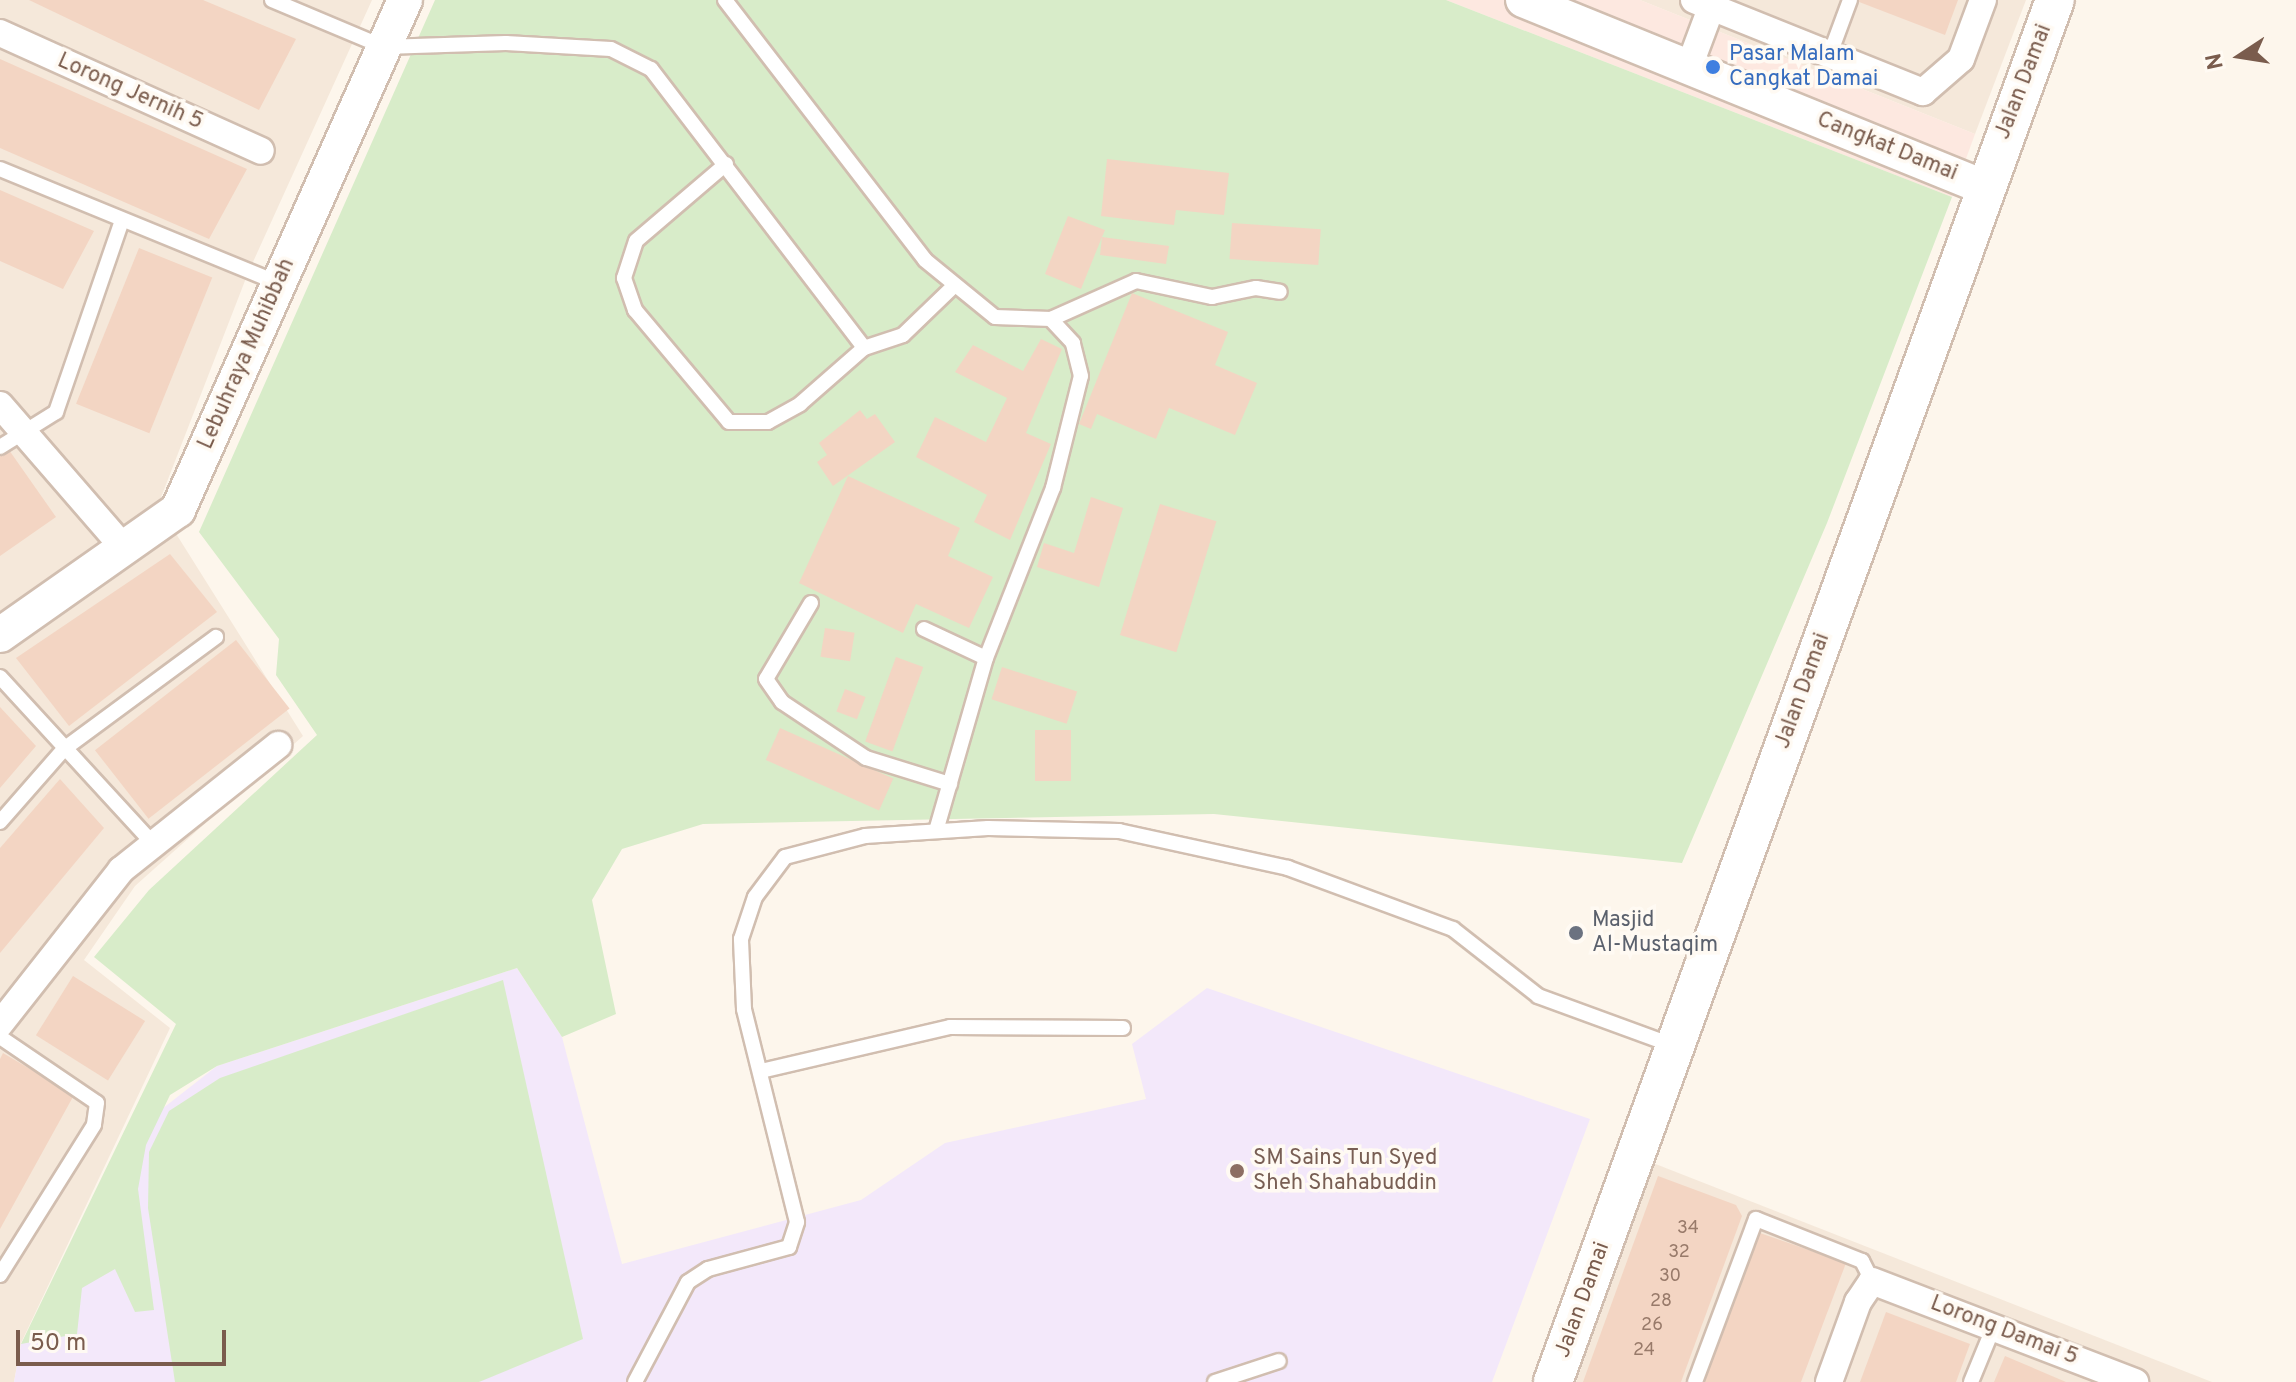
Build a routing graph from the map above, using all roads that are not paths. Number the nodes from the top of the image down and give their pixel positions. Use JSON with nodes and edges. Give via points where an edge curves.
{"nodes":[{"id":1,"x":272,"y":0,"type":"edge"},
{"id":2,"x":405,"y":0,"type":"edge"},
{"id":3,"x":725,"y":0,"type":"edge"},
{"id":4,"x":1523,"y":0,"type":"edge"},
{"id":5,"x":1850,"y":0,"type":"edge"},
{"id":6,"x":1983,"y":0,"type":"edge"},
{"id":7,"x":2055,"y":0,"type":"edge"},
{"id":8,"x":1706,"y":2,"type":"edge"},
{"id":9,"x":0,"y":33,"type":"edge"},
{"id":10,"x":384,"y":47,"type":"junction"},
{"id":11,"x":1830,"y":54,"type":"junction"},
{"id":12,"x":1689,"y":67,"type":"junction"},
{"id":13,"x":261,"y":151,"type":"dead end"},
{"id":14,"x":726,"y":164,"type":"junction"},
{"id":15,"x":0,"y":169,"type":"edge"},
{"id":16,"x":1984,"y":187,"type":"junction"},
{"id":17,"x":122,"y":220,"type":"junction"},
{"id":18,"x":278,"y":283,"type":"junction"},
{"id":19,"x":955,"y":285,"type":"junction"},
{"id":20,"x":1280,"y":292,"type":"dead end"},
{"id":21,"x":1051,"y":319,"type":"junction"},
{"id":22,"x":864,"y":348,"type":"junction"},
{"id":23,"x":0,"y":405,"type":"edge"},
{"id":24,"x":25,"y":431,"type":"junction"},
{"id":25,"x":0,"y":447,"type":"edge"},
{"id":26,"x":124,"y":548,"type":"junction"},
{"id":27,"x":811,"y":603,"type":"dead end"},
{"id":28,"x":924,"y":629,"type":"dead end"},
{"id":29,"x":0,"y":635,"type":"edge"},
{"id":30,"x":216,"y":637,"type":"dead end"},
{"id":31,"x":986,"y":658,"type":"junction"},
{"id":32,"x":0,"y":677,"type":"edge"},
{"id":33,"x":278,"y":745,"type":"dead end"},
{"id":34,"x":64,"y":749,"type":"junction"},
{"id":35,"x":950,"y":784,"type":"junction"},
{"id":36,"x":0,"y":822,"type":"edge"},
{"id":37,"x":936,"y":831,"type":"junction"},
{"id":38,"x":151,"y":841,"type":"junction"},
{"id":39,"x":0,"y":1024,"type":"edge"},
{"id":40,"x":1123,"y":1028,"type":"dead end"},
{"id":41,"x":0,"y":1037,"type":"edge"},
{"id":42,"x":1676,"y":1046,"type":"junction"},
{"id":43,"x":761,"y":1071,"type":"junction"},
{"id":44,"x":0,"y":1275,"type":"edge"},
{"id":45,"x":1872,"y":1281,"type":"junction"},
{"id":46,"x":1994,"y":1326,"type":"junction"},
{"id":47,"x":1279,"y":1361,"type":"dead end"},
{"id":48,"x":635,"y":1382,"type":"edge"},
{"id":49,"x":1215,"y":1382,"type":"edge"},
{"id":50,"x":1553,"y":1382,"type":"edge"},
{"id":51,"x":1695,"y":1382,"type":"edge"},
{"id":52,"x":1829,"y":1382,"type":"edge"},
{"id":53,"x":1971,"y":1382,"type":"edge"},
{"id":54,"x":2135,"y":1382,"type":"edge"}],
"edges":[{"from":1,"to":10,"type":"lane"},
{"from":2,"to":10,"type":"street","name":"Lebuhraya Muhibbah"},
{"from":3,"to":19,"type":"lane","via":[[925,260]]},
{"from":4,"to":12,"type":"street","name":"Cangkat Damai"},
{"from":5,"to":11,"type":"lane"},
{"from":6,"to":11,"type":"street","via":[[1961,59],[1923,92]]},
{"from":7,"to":16,"type":"main road","name":"Jalan Damai"},
{"from":8,"to":11,"type":"street"},
{"from":8,"to":12,"type":"street"},
{"from":9,"to":13,"type":"street","name":"Lorong Jernih 5"},
{"from":10,"to":14,"type":"lane","via":[[506,43],[611,49],[651,69]]},
{"from":10,"to":18,"type":"street","name":"Lebuhraya Muhibbah"},
{"from":12,"to":16,"type":"street","name":"Cangkat Damai"},
{"from":14,"to":22,"type":"lane"},
{"from":14,"to":22,"type":"lane","via":[[636,241],[624,278],[635,310],[729,422],[768,422],[800,404]]},
{"from":15,"to":17,"type":"lane"},
{"from":16,"to":42,"type":"main road","name":"Jalan Damai"},
{"from":17,"to":18,"type":"lane"},
{"from":17,"to":24,"type":"lane","via":[[56,412]]},
{"from":18,"to":26,"type":"street","name":"Lebuhraya Muhibbah","via":[[178,510]]},
{"from":19,"to":21,"type":"lane","via":[[995,317]]},
{"from":19,"to":22,"type":"lane","via":[[903,335]]},
{"from":20,"to":21,"type":"lane","via":[[1256,288],[1212,297],[1136,281]]},
{"from":21,"to":31,"type":"lane","via":[[1073,343],[1081,376],[1053,488]]},
{"from":23,"to":24,"type":"street"},
{"from":24,"to":25,"type":"lane"},
{"from":24,"to":26,"type":"street"},
{"from":26,"to":29,"type":"street","name":"Lebuhraya Muhibbah"},
{"from":27,"to":35,"type":"lane","via":[[766,679],[782,702],[866,758]]},
{"from":28,"to":31,"type":"lane"},
{"from":30,"to":34,"type":"lane"},
{"from":31,"to":35,"type":"lane"},
{"from":32,"to":34,"type":"lane"},
{"from":33,"to":38,"type":"street"},
{"from":34,"to":36,"type":"lane"},
{"from":34,"to":38,"type":"lane"},
{"from":35,"to":37,"type":"lane"},
{"from":37,"to":42,"type":"lane","via":[[1119,831],[1288,868],[1453,929],[1538,996]]},
{"from":37,"to":43,"type":"lane","via":[[865,836],[785,857],[755,897],[741,939],[744,1009]]},
{"from":38,"to":39,"type":"street"},
{"from":40,"to":43,"type":"lane","via":[[950,1027]]},
{"from":41,"to":44,"type":"lane","via":[[97,1103],[94,1125]]},
{"from":42,"to":50,"type":"main road","name":"Jalan Damai"},
{"from":43,"to":48,"type":"lane","via":[[797,1222],[789,1247],[708,1269],[688,1282]]},
{"from":45,"to":46,"type":"street","name":"Lorong Damai 5"},
{"from":45,"to":51,"type":"lane","via":[[1862,1261],[1756,1219]]},
{"from":45,"to":52,"type":"street","via":[[1858,1302]]},
{"from":46,"to":53,"type":"lane"},
{"from":46,"to":54,"type":"street","name":"Lorong Damai 5"},
{"from":47,"to":49,"type":"lane"}]}
